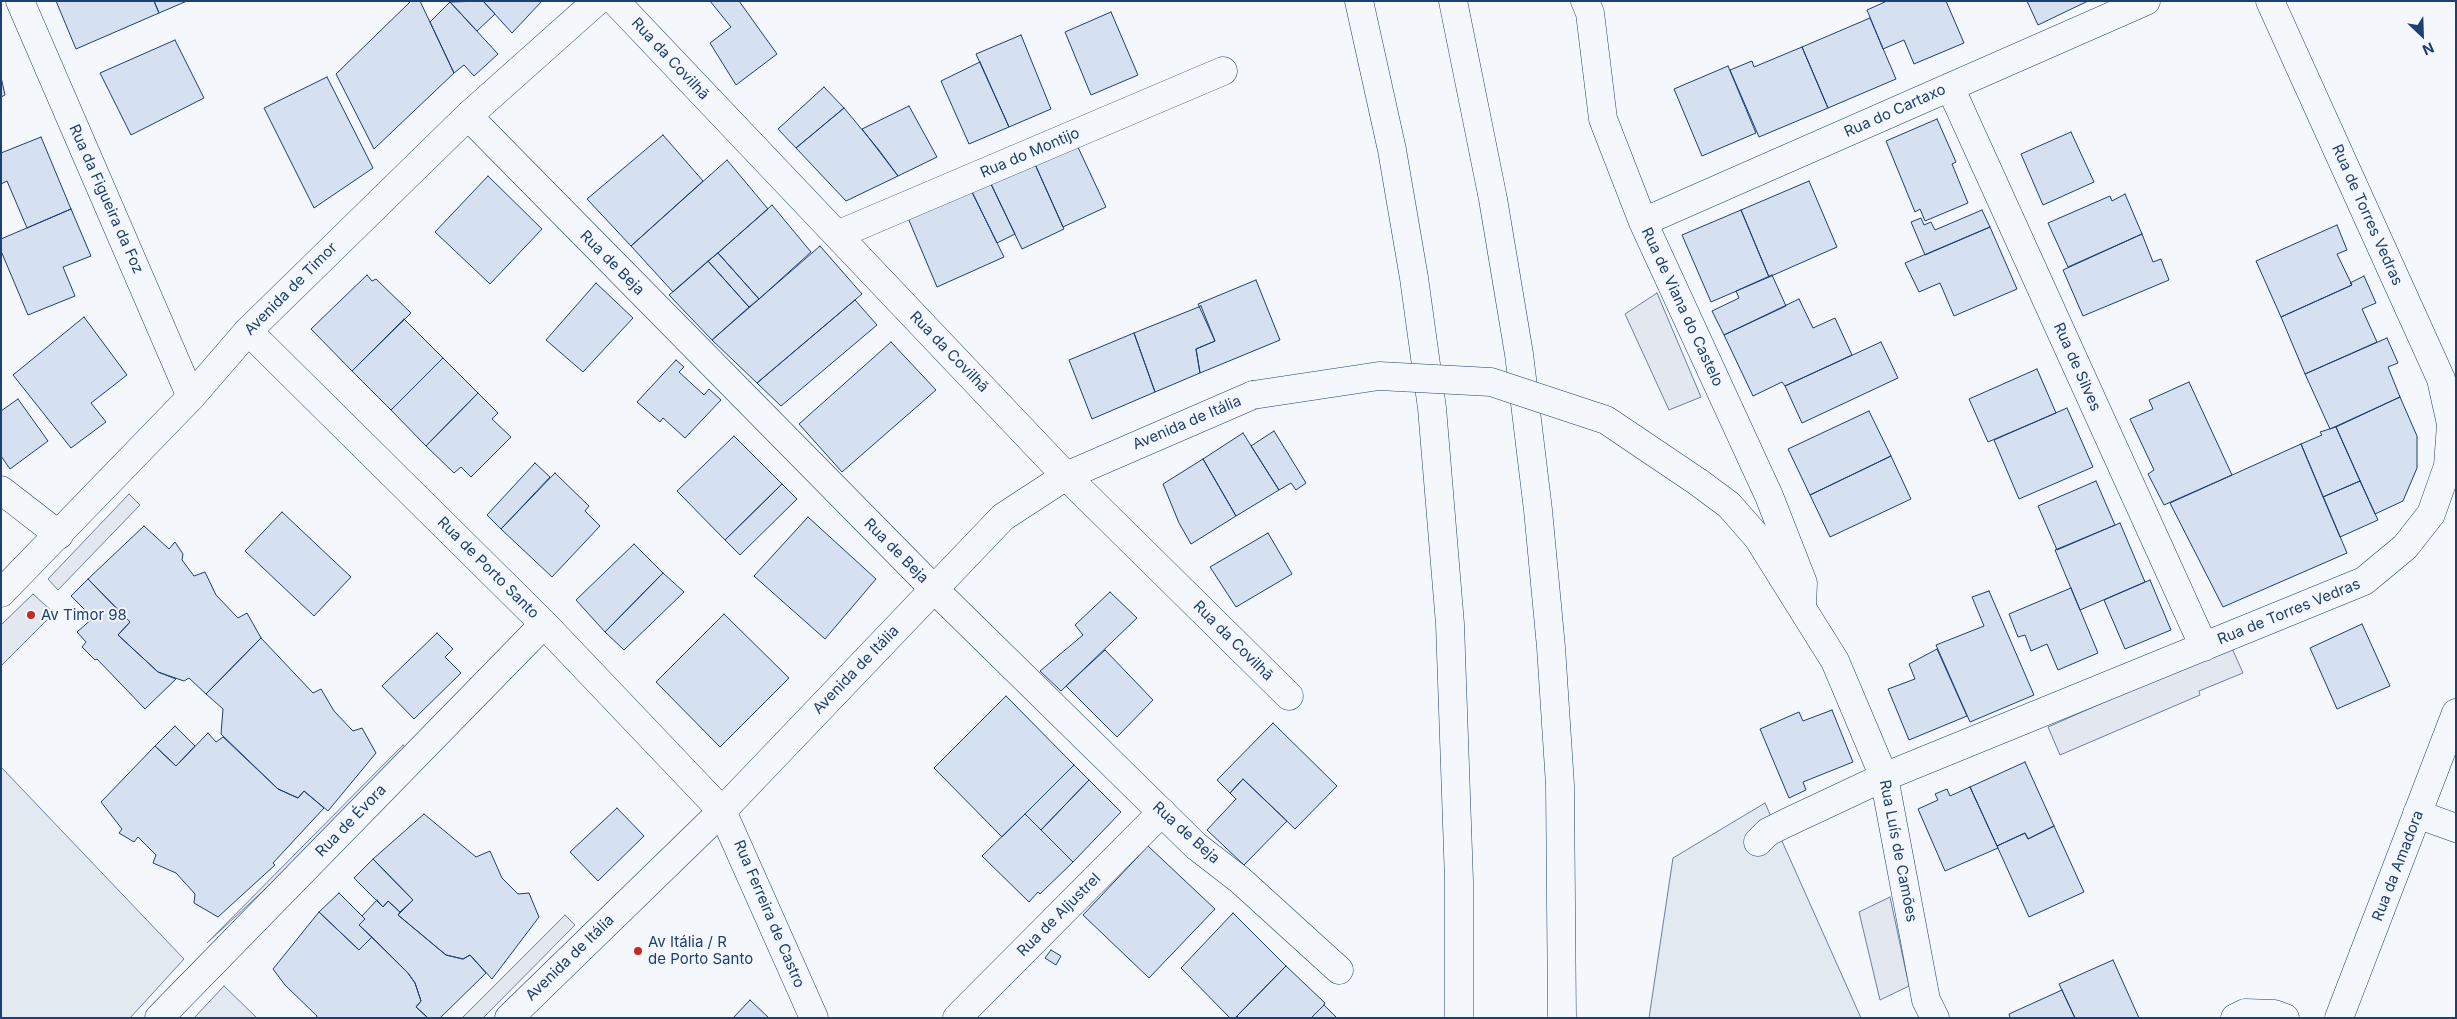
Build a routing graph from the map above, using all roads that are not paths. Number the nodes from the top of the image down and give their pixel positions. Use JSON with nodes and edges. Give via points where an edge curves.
{"nodes":[{"id":1,"x":20,"y":1,"type":"edge"},
{"id":2,"x":597,"y":1,"type":"edge"},
{"id":3,"x":616,"y":1,"type":"edge"},
{"id":4,"x":1359,"y":1,"type":"edge"},
{"id":5,"x":1453,"y":1,"type":"edge"},
{"id":6,"x":1585,"y":1,"type":"edge"},
{"id":7,"x":2146,"y":1,"type":"edge"},
{"id":8,"x":2270,"y":1,"type":"edge"},
{"id":9,"x":1223,"y":71,"type":"dead end"},
{"id":10,"x":1950,"y":87,"type":"junction"},
{"id":11,"x":468,"y":116,"type":"junction"},
{"id":12,"x":1643,"y":222,"type":"junction"},
{"id":13,"x":837,"y":235,"type":"junction"},
{"id":14,"x":248,"y":331,"type":"junction"},
{"id":15,"x":191,"y":396,"type":"junction"},
{"id":16,"x":1066,"y":476,"type":"junction"},
{"id":17,"x":1698,"y":482,"type":"joint"},
{"id":18,"x":1,"y":490,"type":"edge"},
{"id":19,"x":59,"y":536,"type":"junction"},
{"id":20,"x":934,"y":589,"type":"junction"},
{"id":21,"x":1,"y":593,"type":"edge"},
{"id":22,"x":1802,"y":605,"type":"junction"},
{"id":23,"x":544,"y":624,"type":"junction"},
{"id":24,"x":2204,"y":647,"type":"junction"},
{"id":25,"x":1289,"y":696,"type":"dead end"},
{"id":26,"x":2456,"y":713,"type":"edge"},
{"id":27,"x":1884,"y":777,"type":"junction"},
{"id":28,"x":722,"y":811,"type":"junction"},
{"id":29,"x":1162,"y":812,"type":"junction"},
{"id":30,"x":2417,"y":814,"type":"junction"},
{"id":31,"x":2456,"y":828,"type":"edge"},
{"id":32,"x":1758,"y":842,"type":"dead end"},
{"id":33,"x":1339,"y":970,"type":"dead end"},
{"id":34,"x":159,"y":1018,"type":"edge"},
{"id":35,"x":508,"y":1018,"type":"edge"},
{"id":36,"x":814,"y":1018,"type":"edge"},
{"id":37,"x":957,"y":1018,"type":"edge"},
{"id":38,"x":1459,"y":1018,"type":"edge"},
{"id":39,"x":1562,"y":1018,"type":"edge"},
{"id":40,"x":1935,"y":1018,"type":"edge"},
{"id":41,"x":2235,"y":1018,"type":"edge"},
{"id":42,"x":2285,"y":1018,"type":"edge"},
{"id":43,"x":2339,"y":1018,"type":"edge"}],
"edges":[{"from":1,"to":15,"type":"main road","name":"Rua da Figueira da Foz"},
{"from":2,"to":11,"type":"main road","name":"Avenida de Timor"},
{"from":3,"to":13,"type":"main road","name":"Rua da Covilhã"},
{"from":4,"to":38,"type":"main road","via":[[1392,150],[1414,278],[1432,417],[1450,624],[1459,881]]},
{"from":5,"to":39,"type":"main road","via":[[1493,199],[1519,354],[1538,510],[1560,785]]},
{"from":6,"to":12,"type":"main road","name":"Rua de Viana do Castelo","via":[[1590,13],[1603,119]]},
{"from":7,"to":10,"type":"main road","name":"Rua do Cartaxo"},
{"from":8,"to":24,"type":"main road","name":"Rua de Torres Vedras","via":[[2441,379],[2450,424],[2448,466],[2431,514],[2405,547],[2364,581]]},
{"from":9,"to":13,"type":"main road","name":"Rua do Montijo"},
{"from":10,"to":12,"type":"main road","name":"Rua do Cartaxo"},
{"from":10,"to":24,"type":"main road","name":"Rua de Silves"},
{"from":11,"to":14,"type":"main road","name":"Avenida de Timor"},
{"from":11,"to":20,"type":"main road","name":"Rua de Beja"},
{"from":12,"to":22,"type":"main road","name":"Rua de Viana do Castelo","via":[[1769,496],[1803,583]]},
{"from":13,"to":16,"type":"main road","name":"Rua da Covilhã"},
{"from":14,"to":15,"type":"main road","name":"Avenida de Timor"},
{"from":14,"to":23,"type":"main road","name":"Rua de Porto Santo"},
{"from":15,"to":19,"type":"main road","name":"Avenida de Timor"},
{"from":16,"to":17,"type":"main road","name":"Avenida de Itália","bridge":true,"via":[[1253,396],[1379,376],[1491,382],[1606,420]]},
{"from":16,"to":20,"type":"main road","name":"Avenida de Itália","via":[[1003,518]]},
{"from":16,"to":25,"type":"main road","name":"Rua da Covilhã"},
{"from":17,"to":22,"type":"main road","name":"Rua Luís de Camões","via":[[1729,505],[1758,538]]},
{"from":18,"to":19,"type":"main road"},
{"from":19,"to":21,"type":"main road","name":"Avenida de Timor"},
{"from":20,"to":28,"type":"main road","name":"Avenida de Itália"},
{"from":20,"to":29,"type":"main road","name":"Rua de Beja"},
{"from":22,"to":27,"type":"main road","name":"Rua Luís de Camões","via":[[1835,661]]},
{"from":23,"to":28,"type":"main road","name":"Rua de Porto Santo"},
{"from":23,"to":34,"type":"main road","name":"Rua de Évora"},
{"from":24,"to":27,"type":"main road","name":"Rua de Torres Vedras"},
{"from":26,"to":30,"type":"main road","name":"Rua da Amadora"},
{"from":27,"to":32,"type":"main road","name":"Rua de Torres Vedras","via":[[1768,832]]},
{"from":27,"to":40,"type":"main road","name":"Rua Luís de Camões","via":[[1926,1000]]},
{"from":28,"to":35,"type":"main road","name":"Avenida de Itália"},
{"from":28,"to":36,"type":"main road","name":"Rua Ferreira de Castro"},
{"from":29,"to":33,"type":"main road","name":"Rua de Beja","via":[[1196,846],[1274,910]]},
{"from":29,"to":37,"type":"main road","name":"Rua de Aljustrel"},
{"from":30,"to":31,"type":"main road"},
{"from":30,"to":43,"type":"main road","name":"Rua da Amadora"},
{"from":41,"to":42,"type":"main road","via":[[2245,1013],[2274,1014]]}]}
